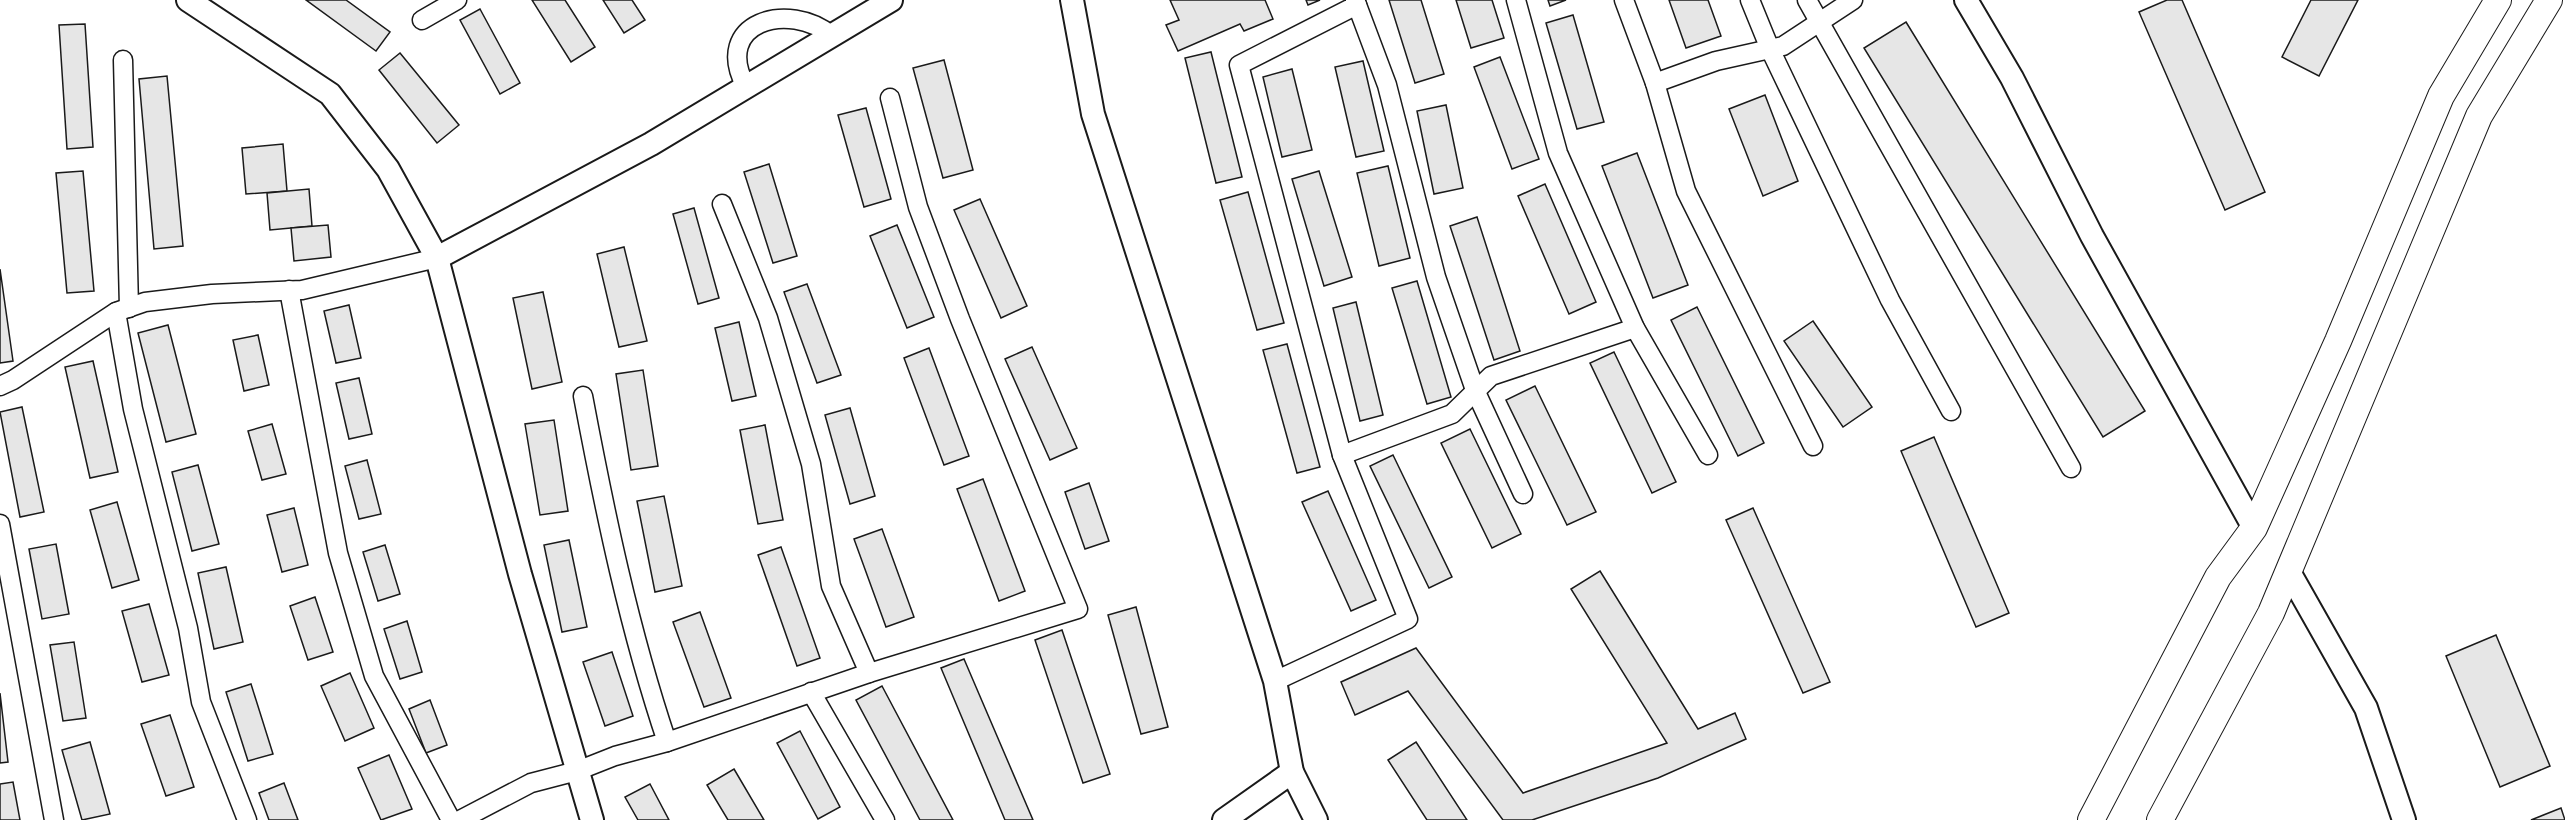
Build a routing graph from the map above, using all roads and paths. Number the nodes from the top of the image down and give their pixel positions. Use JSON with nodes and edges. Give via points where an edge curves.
{"nodes":[{"id":1,"x":188,"y":0,"type":"edge"},
{"id":2,"x":457,"y":0,"type":"edge"},
{"id":3,"x":891,"y":0,"type":"edge"},
{"id":4,"x":1072,"y":0,"type":"edge"},
{"id":5,"x":1516,"y":0,"type":"edge"},
{"id":6,"x":1624,"y":0,"type":"edge"},
{"id":7,"x":1750,"y":0,"type":"edge"},
{"id":8,"x":1807,"y":0,"type":"edge"},
{"id":9,"x":1853,"y":0,"type":"edge"},
{"id":10,"x":1966,"y":0,"type":"edge"},
{"id":11,"x":2498,"y":0,"type":"edge"},
{"id":12,"x":2549,"y":0,"type":"edge"},
{"id":13,"x":1356,"y":3,"type":"edge"},
{"id":14,"x":422,"y":20,"type":"dead end"},
{"id":15,"x":1818,"y":23,"type":"junction"},
{"id":16,"x":832,"y":36,"type":"junction"},
{"id":17,"x":1770,"y":49,"type":"junction"},
{"id":18,"x":123,"y":60,"type":"dead end"},
{"id":19,"x":1655,"y":83,"type":"junction"},
{"id":20,"x":747,"y":87,"type":"junction"},
{"id":21,"x":890,"y":98,"type":"dead end"},
{"id":22,"x":722,"y":204,"type":"dead end"},
{"id":23,"x":437,"y":258,"type":"junction"},
{"id":24,"x":289,"y":290,"type":"junction"},
{"id":25,"x":122,"y":310,"type":"junction"},
{"id":26,"x":1635,"y":328,"type":"junction"},
{"id":27,"x":0,"y":386,"type":"edge"},
{"id":28,"x":1475,"y":390,"type":"junction"},
{"id":29,"x":583,"y":396,"type":"dead end"},
{"id":30,"x":1951,"y":411,"type":"dead end"},
{"id":31,"x":1813,"y":446,"type":"dead end"},
{"id":32,"x":1342,"y":455,"type":"junction"},
{"id":33,"x":1708,"y":455,"type":"dead end"},
{"id":34,"x":2071,"y":468,"type":"dead end"},
{"id":35,"x":1523,"y":494,"type":"dead end"},
{"id":36,"x":0,"y":524,"type":"edge"},
{"id":37,"x":2254,"y":528,"type":"junction"},
{"id":38,"x":2289,"y":572,"type":"junction"},
{"id":39,"x":869,"y":673,"type":"junction"},
{"id":40,"x":1275,"y":681,"type":"junction"},
{"id":41,"x":811,"y":692,"type":"junction"},
{"id":42,"x":667,"y":742,"type":"junction"},
{"id":43,"x":577,"y":771,"type":"junction"},
{"id":44,"x":1292,"y":772,"type":"junction"},
{"id":45,"x":54,"y":820,"type":"edge"},
{"id":46,"x":247,"y":820,"type":"edge"},
{"id":47,"x":451,"y":820,"type":"edge"},
{"id":48,"x":460,"y":820,"type":"edge"},
{"id":49,"x":592,"y":820,"type":"edge"},
{"id":50,"x":885,"y":820,"type":"edge"},
{"id":51,"x":1224,"y":820,"type":"edge"},
{"id":52,"x":1316,"y":820,"type":"edge"},
{"id":53,"x":2091,"y":820,"type":"edge"},
{"id":54,"x":2160,"y":820,"type":"edge"},
{"id":55,"x":2404,"y":820,"type":"edge"}],
"edges":[{"from":1,"to":23,"type":"street","via":[[330,94],[388,169]]},
{"from":2,"to":14,"type":"street"},
{"from":3,"to":16,"type":"street"},
{"from":4,"to":40,"type":"street","via":[[1093,114]]},
{"from":5,"to":26,"type":"street","via":[[1558,153]]},
{"from":6,"to":19,"type":"street"},
{"from":7,"to":17,"type":"street"},
{"from":8,"to":15,"type":"street"},
{"from":9,"to":15,"type":"street"},
{"from":10,"to":37,"type":"street","via":[[2012,78],[2092,236]]},
{"from":11,"to":37,"type":"main road","via":[[2441,96]]},
{"from":12,"to":38,"type":"main road","via":[[2479,116]]},
{"from":13,"to":28,"type":"street","via":[[1387,85],[1436,277]]},
{"from":13,"to":32,"type":"street","via":[[1239,64]]},
{"from":15,"to":17,"type":"street","via":[[1784,46]]},
{"from":15,"to":34,"type":"street"},
{"from":16,"to":20,"type":"street"},
{"from":16,"to":20,"type":"street","via":[[822,22],[801,9],[758,10],[739,39],[736,56],[738,72]]},
{"from":17,"to":19,"type":"street","via":[[1716,61]]},
{"from":17,"to":30,"type":"street","via":[[1890,300]]},
{"from":18,"to":25,"type":"street"},
{"from":19,"to":31,"type":"street","via":[[1686,191]]},
{"from":20,"to":23,"type":"street","via":[[651,144]]},
{"from":21,"to":39,"type":"street","via":[[918,207],[1078,609]]},
{"from":22,"to":39,"type":"street","via":[[768,318],[811,464],[831,586]]},
{"from":23,"to":24,"type":"street"},
{"from":23,"to":43,"type":"street","via":[[520,574]]},
{"from":24,"to":25,"type":"street","via":[[212,294],[146,302]]},
{"from":24,"to":47,"type":"street","via":[[338,553],[374,676]]},
{"from":25,"to":27,"type":"street"},
{"from":25,"to":46,"type":"street","via":[[133,409],[188,628],[201,702]]},
{"from":26,"to":28,"type":"street","via":[[1491,376]]},
{"from":26,"to":33,"type":"street"},
{"from":28,"to":32,"type":"street","via":[[1452,414]]},
{"from":28,"to":35,"type":"street"},
{"from":29,"to":42,"type":"street","via":[[604,508],[645,676]]},
{"from":32,"to":40,"type":"street","via":[[1408,620]]},
{"from":36,"to":45,"type":"street"},
{"from":37,"to":53,"type":"main road","via":[[2218,577]]},
{"from":38,"to":54,"type":"main road","via":[[2271,614]]},
{"from":38,"to":55,"type":"street","via":[[2367,708]]},
{"from":39,"to":41,"type":"street"},
{"from":40,"to":44,"type":"street"},
{"from":41,"to":42,"type":"street"},
{"from":41,"to":50,"type":"street"},
{"from":42,"to":43,"type":"street"},
{"from":43,"to":48,"type":"street","via":[[531,783]]},
{"from":43,"to":49,"type":"street"},
{"from":44,"to":51,"type":"street"},
{"from":44,"to":52,"type":"street"}]}
